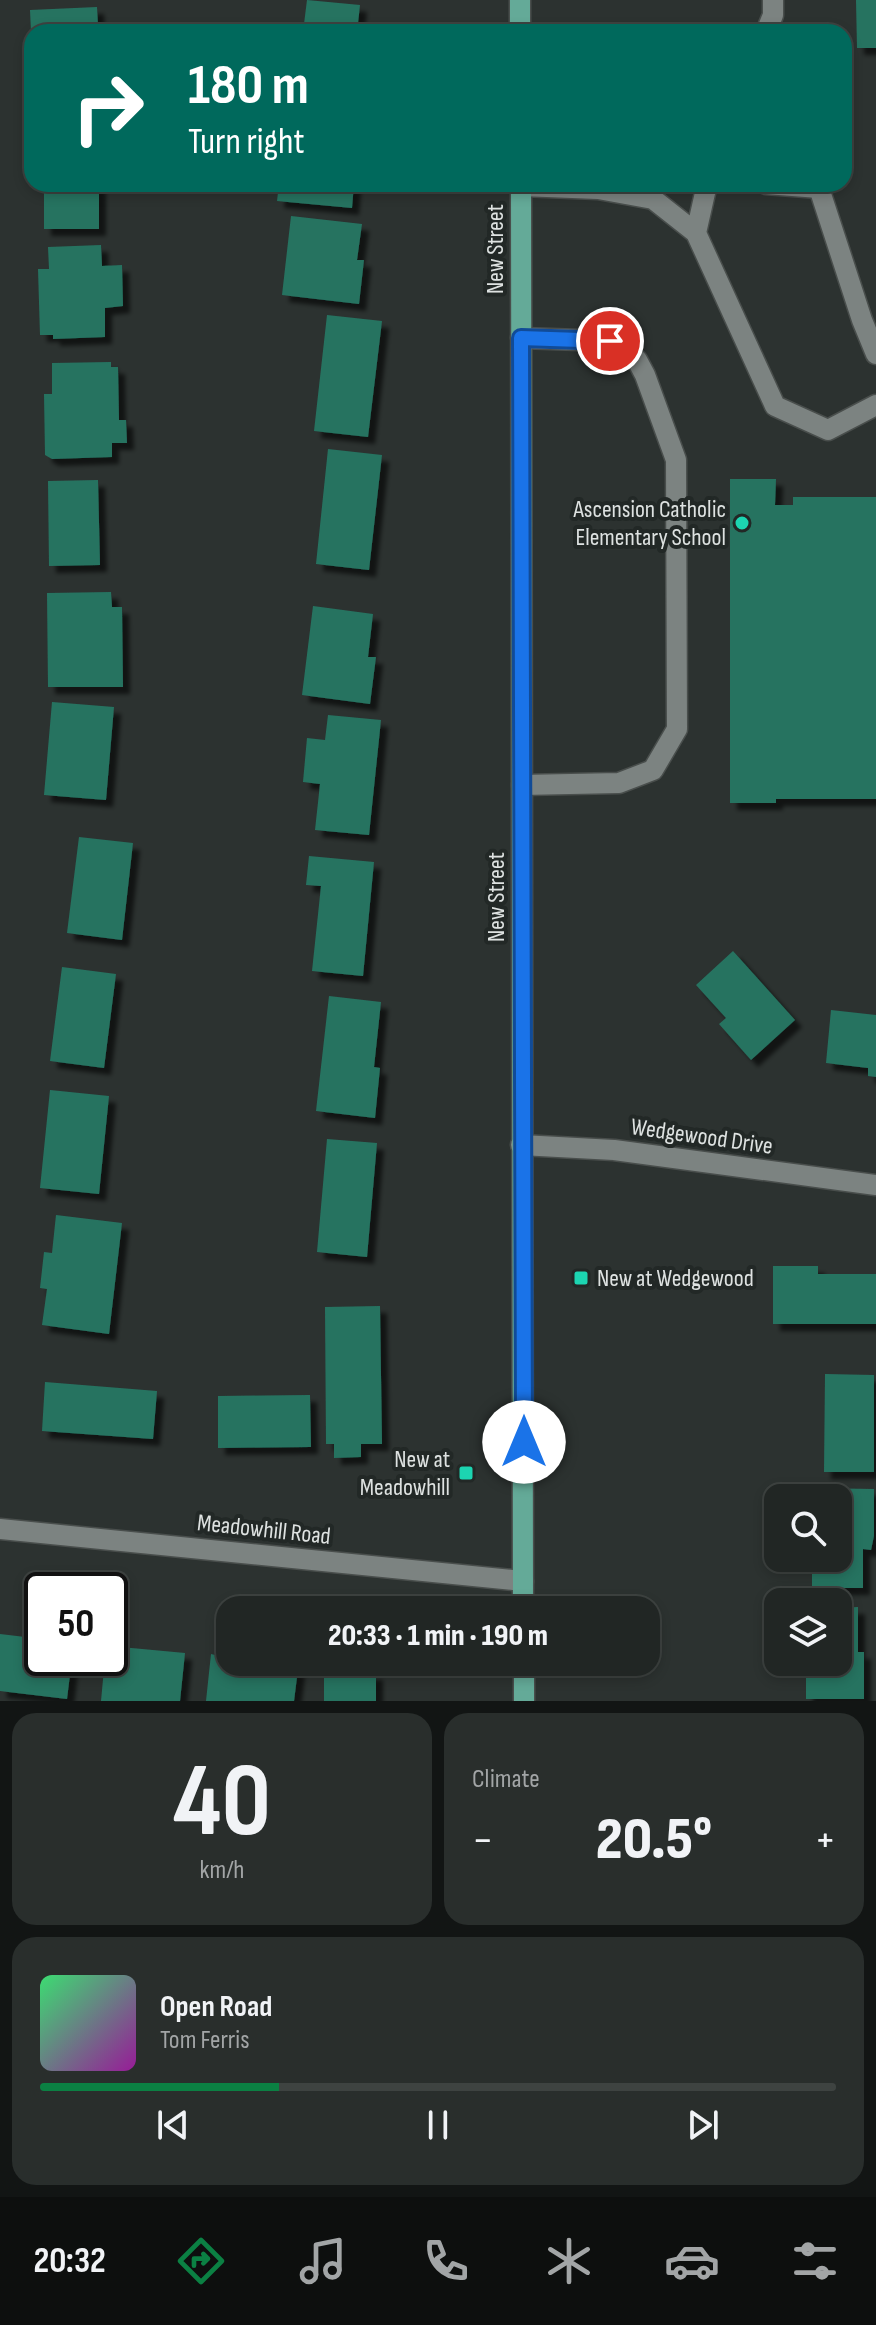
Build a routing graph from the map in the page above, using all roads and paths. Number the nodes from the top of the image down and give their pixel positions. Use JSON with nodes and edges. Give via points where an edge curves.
{"nodes":[{"id":1,"x":520,"y":0,"type":"edge"},
{"id":2,"x":773,"y":0,"type":"edge"},
{"id":3,"x":520,"y":24,"type":"edge"},
{"id":4,"x":769,"y":24,"type":"edge"},
{"id":5,"x":521,"y":192,"type":"edge"},
{"id":6,"x":614,"y":192,"type":"edge"},
{"id":7,"x":705,"y":192,"type":"edge"},
{"id":8,"x":820,"y":192,"type":"edge"},
{"id":9,"x":696,"y":233,"type":"junction"},
{"id":10,"x":521,"y":338,"type":"junction"},
{"id":11,"x":876,"y":354,"type":"edge"},
{"id":12,"x":876,"y":405,"type":"edge"},
{"id":13,"x":522,"y":785,"type":"junction"},
{"id":14,"x":521,"y":1145,"type":"junction"},
{"id":15,"x":876,"y":1185,"type":"edge"},
{"id":16,"x":0,"y":1529,"type":"edge"},
{"id":17,"x":523,"y":1581,"type":"junction"},
{"id":18,"x":523,"y":1596,"type":"edge"},
{"id":19,"x":524,"y":1676,"type":"edge"},
{"id":20,"x":524,"y":1701,"type":"edge"}],
"edges":[{"from":1,"to":3,"type":"main road"},
{"from":2,"to":4,"type":"street"},
{"from":5,"to":10,"type":"main road","name":"New Street"},
{"from":6,"to":9,"type":"street","via":[[653,199]]},
{"from":7,"to":9,"type":"street"},
{"from":8,"to":11,"type":"street"},
{"from":9,"to":12,"type":"street","via":[[775,406],[828,430]]},
{"from":10,"to":13,"type":"main road","name":"New Street"},
{"from":10,"to":13,"type":"street","via":[[610,341],[637,360],[645,375],[676,460],[677,729],[653,770],[619,783]]},
{"from":13,"to":14,"type":"main road","name":"New Street"},
{"from":14,"to":15,"type":"street","name":"Wedgewood Drive","via":[[614,1150]]},
{"from":14,"to":17,"type":"main road","name":"New Street"},
{"from":16,"to":17,"type":"street","name":"Meadowhill Road"},
{"from":17,"to":18,"type":"main road","name":"New Street"},
{"from":19,"to":20,"type":"main road"}]}
